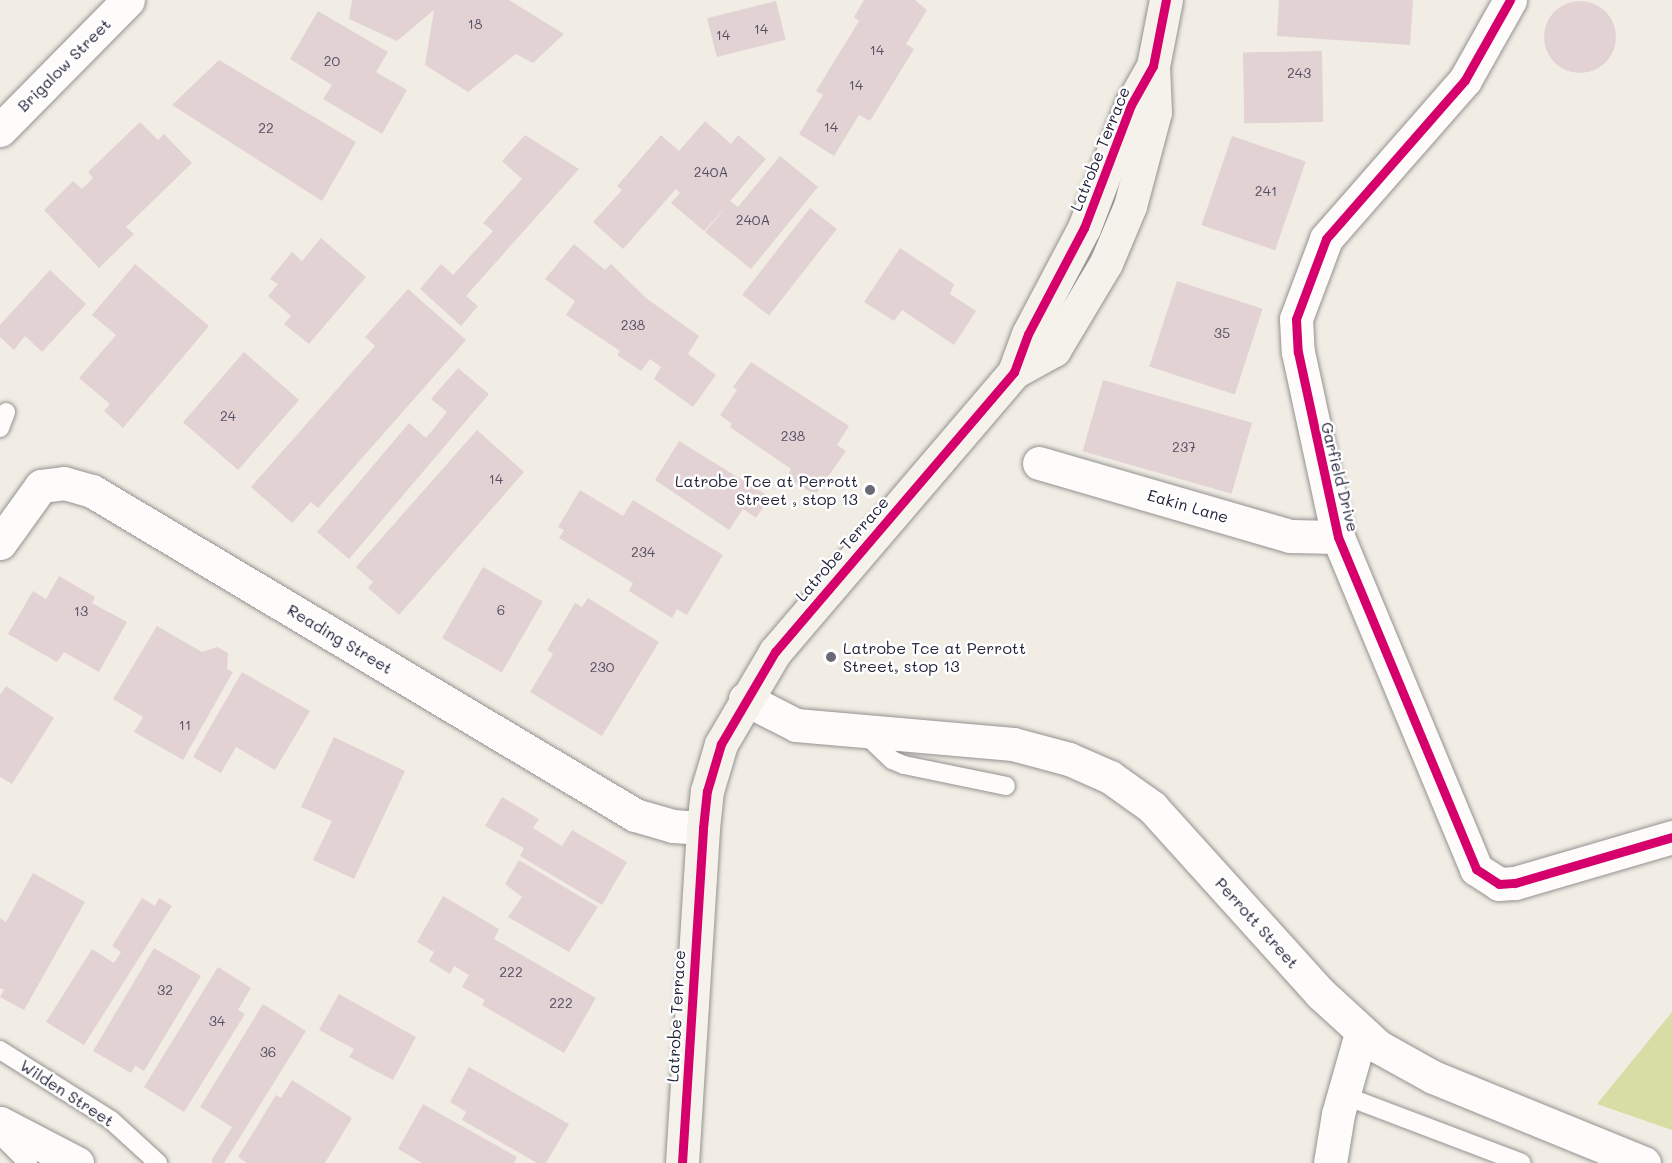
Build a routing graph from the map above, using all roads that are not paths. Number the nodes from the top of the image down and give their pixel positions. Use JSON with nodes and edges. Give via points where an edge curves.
{"nodes":[{"id":1,"x":128,"y":0,"type":"edge"},
{"id":2,"x":1166,"y":0,"type":"edge"},
{"id":3,"x":1510,"y":0,"type":"edge"},
{"id":4,"x":0,"y":130,"type":"edge"},
{"id":5,"x":1039,"y":463,"type":"dead end"},
{"id":6,"x":1338,"y":537,"type":"junction"},
{"id":7,"x":0,"y":543,"type":"edge"},
{"id":8,"x":745,"y":699,"type":"junction"},
{"id":9,"x":862,"y":731,"type":"junction"},
{"id":10,"x":1005,"y":786,"type":"dead end"},
{"id":11,"x":703,"y":828,"type":"junction"},
{"id":12,"x":1672,"y":837,"type":"edge"},
{"id":13,"x":1361,"y":1033,"type":"junction"},
{"id":14,"x":0,"y":1050,"type":"edge"},
{"id":15,"x":1343,"y":1095,"type":"junction"},
{"id":16,"x":0,"y":1123,"type":"edge"},
{"id":17,"x":0,"y":1135,"type":"edge"},
{"id":18,"x":28,"y":1163,"type":"edge"},
{"id":19,"x":77,"y":1163,"type":"edge"},
{"id":20,"x":158,"y":1163,"type":"edge"},
{"id":21,"x":682,"y":1163,"type":"edge"},
{"id":22,"x":1329,"y":1163,"type":"edge"},
{"id":23,"x":1522,"y":1163,"type":"edge"},
{"id":24,"x":1644,"y":1163,"type":"edge"}],
"edges":[{"from":1,"to":4,"type":"street","name":"Brigalow Street"},
{"from":2,"to":8,"type":"main road","name":"Latrobe Terrace","via":[[1153,66],[1131,105],[1084,228],[1028,334],[1014,372],[811,608],[775,652]]},
{"from":3,"to":6,"type":"street","name":"Garfield Drive","via":[[1465,80],[1326,239],[1296,319],[1298,352]]},
{"from":5,"to":6,"type":"street","name":"Eakin Lane","via":[[1290,536]]},
{"from":6,"to":12,"type":"street","name":"Garfield Drive","via":[[1476,869],[1499,884],[1515,883]]},
{"from":7,"to":11,"type":"street","name":"Reading Street","via":[[39,487],[60,482],[92,491],[635,815],[673,826]]},
{"from":8,"to":9,"type":"street","name":"Perrott Street","via":[[796,725]]},
{"from":8,"to":11,"type":"main road","name":"Latrobe Terrace","via":[[721,744],[707,791]]},
{"from":9,"to":10,"type":"lane","via":[[892,760],[904,765]]},
{"from":9,"to":13,"type":"street","name":"Perrott Street","via":[[1013,744],[1069,759],[1110,777],[1152,807]]},
{"from":11,"to":21,"type":"main road","name":"Latrobe Terrace"},
{"from":13,"to":15,"type":"street"},
{"from":13,"to":24,"type":"street","name":"Perrott Street","via":[[1416,1069]]},
{"from":14,"to":20,"type":"lane","name":"Wilden Street","via":[[111,1120]]},
{"from":15,"to":22,"type":"street"},
{"from":15,"to":23,"type":"lane"},
{"from":16,"to":19,"type":"street"},
{"from":17,"to":18,"type":"lane"}]}
